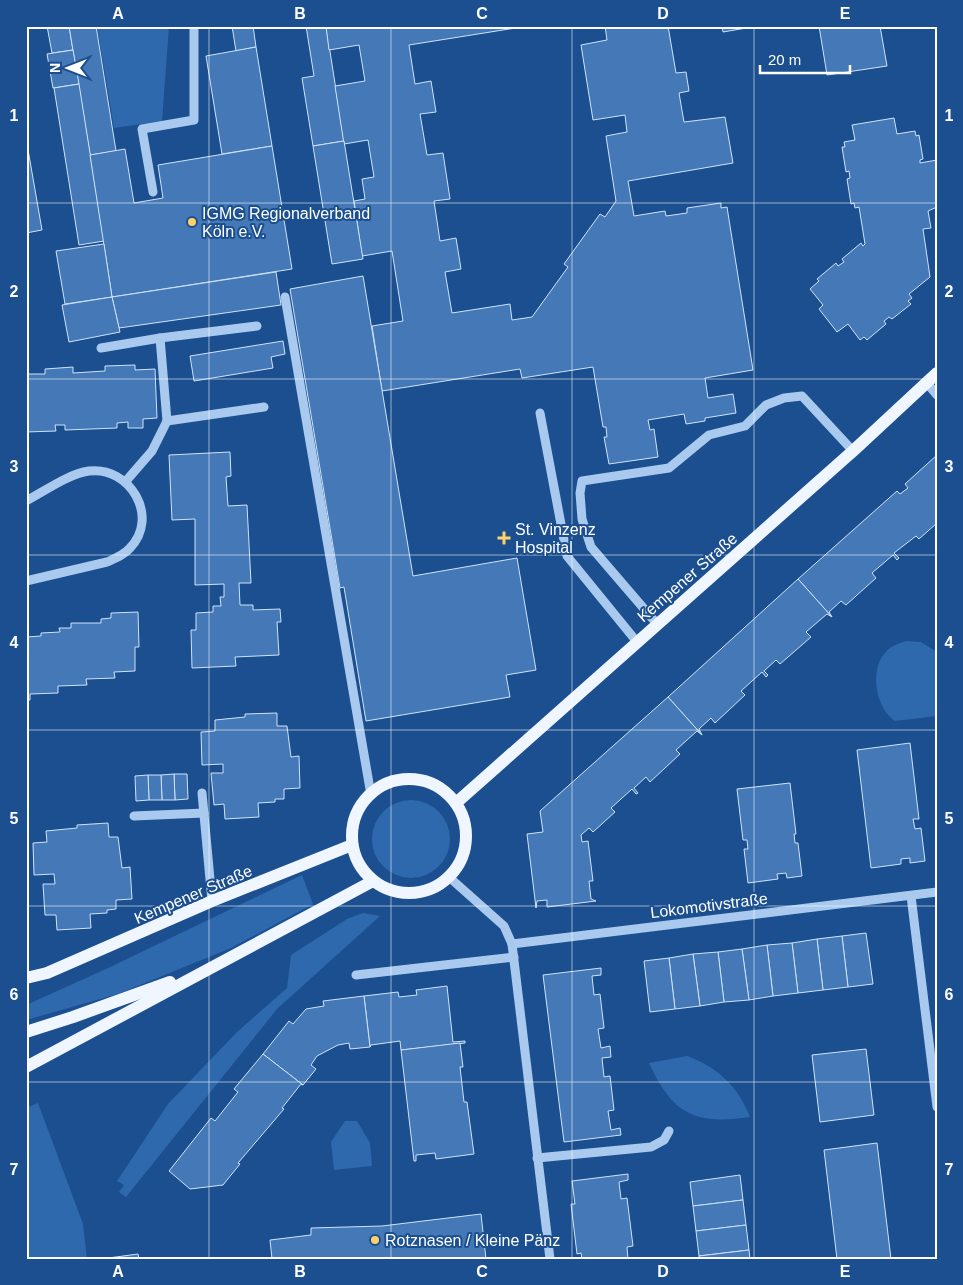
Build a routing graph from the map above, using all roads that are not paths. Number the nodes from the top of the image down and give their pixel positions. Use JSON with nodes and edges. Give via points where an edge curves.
{"nodes":[{"id":1,"x":194,"y":26,"type":"edge"},
{"id":2,"x":153,"y":192,"type":"dead end"},
{"id":3,"x":285,"y":297,"type":"dead end"},
{"id":4,"x":257,"y":326,"type":"dead end"},
{"id":5,"x":160,"y":338,"type":"junction"},
{"id":6,"x":100,"y":348,"type":"dead end"},
{"id":7,"x":937,"y":373,"type":"edge"},
{"id":8,"x":926,"y":382,"type":"junction"},
{"id":9,"x":937,"y":395,"type":"edge"},
{"id":10,"x":264,"y":407,"type":"dead end"},
{"id":11,"x":540,"y":413,"type":"dead end"},
{"id":12,"x":167,"y":421,"type":"junction"},
{"id":13,"x":853,"y":452,"type":"junction"},
{"id":14,"x":126,"y":481,"type":"junction"},
{"id":15,"x":26,"y":501,"type":"edge"},
{"id":16,"x":26,"y":581,"type":"edge"},
{"id":17,"x":658,"y":625,"type":"junction"},
{"id":18,"x":637,"y":642,"type":"junction"},
{"id":19,"x":202,"y":793,"type":"dead end"},
{"id":20,"x":371,"y":795,"type":"junction"},
{"id":21,"x":456,"y":803,"type":"junction"},
{"id":22,"x":204,"y":813,"type":"junction"},
{"id":23,"x":134,"y":816,"type":"dead end"},
{"id":24,"x":352,"y":845,"type":"junction"},
{"id":25,"x":450,"y":878,"type":"junction"},
{"id":26,"x":373,"y":881,"type":"junction"},
{"id":27,"x":937,"y":892,"type":"edge"},
{"id":28,"x":911,"y":896,"type":"junction"},
{"id":29,"x":212,"y":901,"type":"junction"},
{"id":30,"x":512,"y":944,"type":"junction"},
{"id":31,"x":514,"y":957,"type":"junction"},
{"id":32,"x":212,"y":966,"type":"junction"},
{"id":33,"x":47,"y":973,"type":"junction"},
{"id":34,"x":356,"y":975,"type":"dead end"},
{"id":35,"x":26,"y":978,"type":"edge"},
{"id":36,"x":26,"y":985,"type":"edge"},
{"id":37,"x":26,"y":1032,"type":"edge"},
{"id":38,"x":26,"y":1066,"type":"edge"},
{"id":39,"x":937,"y":1107,"type":"edge"},
{"id":40,"x":669,"y":1131,"type":"dead end"},
{"id":41,"x":538,"y":1158,"type":"junction"},
{"id":42,"x":550,"y":1259,"type":"edge"}],
"edges":[{"from":1,"to":2,"type":"street","via":[[194,120],[142,129]]},
{"from":3,"to":20,"type":"street"},
{"from":4,"to":5,"type":"street"},
{"from":5,"to":6,"type":"street"},
{"from":5,"to":12,"type":"street"},
{"from":7,"to":8,"type":"main road","name":"Kempener Straße"},
{"from":8,"to":9,"type":"street"},
{"from":8,"to":13,"type":"main road","name":"Kempener Straße"},
{"from":10,"to":12,"type":"street"},
{"from":11,"to":18,"type":"street","via":[[567,556]]},
{"from":12,"to":14,"type":"street","via":[[152,452]]},
{"from":13,"to":17,"type":"main road","name":"Kempener Straße"},
{"from":13,"to":17,"type":"street","via":[[802,396],[766,404],[745,426],[709,435],[669,468],[582,481],[582,518],[591,547]]},
{"from":14,"to":15,"type":"street","via":[[112,474],[90,471]]},
{"from":14,"to":16,"type":"street","via":[[139,500],[141,514],[136,539],[130,548],[108,562]]},
{"from":17,"to":18,"type":"main road","name":"Kempener Straße"},
{"from":18,"to":21,"type":"main road","name":"Kempener Straße"},
{"from":19,"to":22,"type":"street"},
{"from":20,"to":21,"type":"main road","via":[[379,787],[399,779],[422,780],[444,790]]},
{"from":20,"to":24,"type":"main road","via":[[363,802],[353,823]]},
{"from":21,"to":25,"type":"main road","via":[[466,827],[465,850]]},
{"from":22,"to":23,"type":"street"},
{"from":22,"to":29,"type":"street"},
{"from":24,"to":26,"type":"main road","via":[[360,866]]},
{"from":24,"to":29,"type":"main road","name":"Kempener Straße"},
{"from":25,"to":26,"type":"main road","via":[[418,894],[395,892]]},
{"from":25,"to":30,"type":"street","via":[[504,926]]},
{"from":26,"to":32,"type":"main road"},
{"from":27,"to":28,"type":"street","name":"Lokomotivstraße"},
{"from":28,"to":30,"type":"street","name":"Lokomotivstraße"},
{"from":28,"to":39,"type":"street"},
{"from":29,"to":33,"type":"main road","name":"Kempener Straße"},
{"from":30,"to":31,"type":"street"},
{"from":31,"to":34,"type":"street"},
{"from":31,"to":41,"type":"street"},
{"from":32,"to":37,"type":"main road","via":[[73,1018]]},
{"from":32,"to":38,"type":"main road"},
{"from":33,"to":35,"type":"main road","name":"Kempener Straße"},
{"from":33,"to":36,"type":"street","name":"Kempener Straße"},
{"from":40,"to":41,"type":"street","via":[[664,1140],[651,1147]]},
{"from":41,"to":42,"type":"street"}]}
